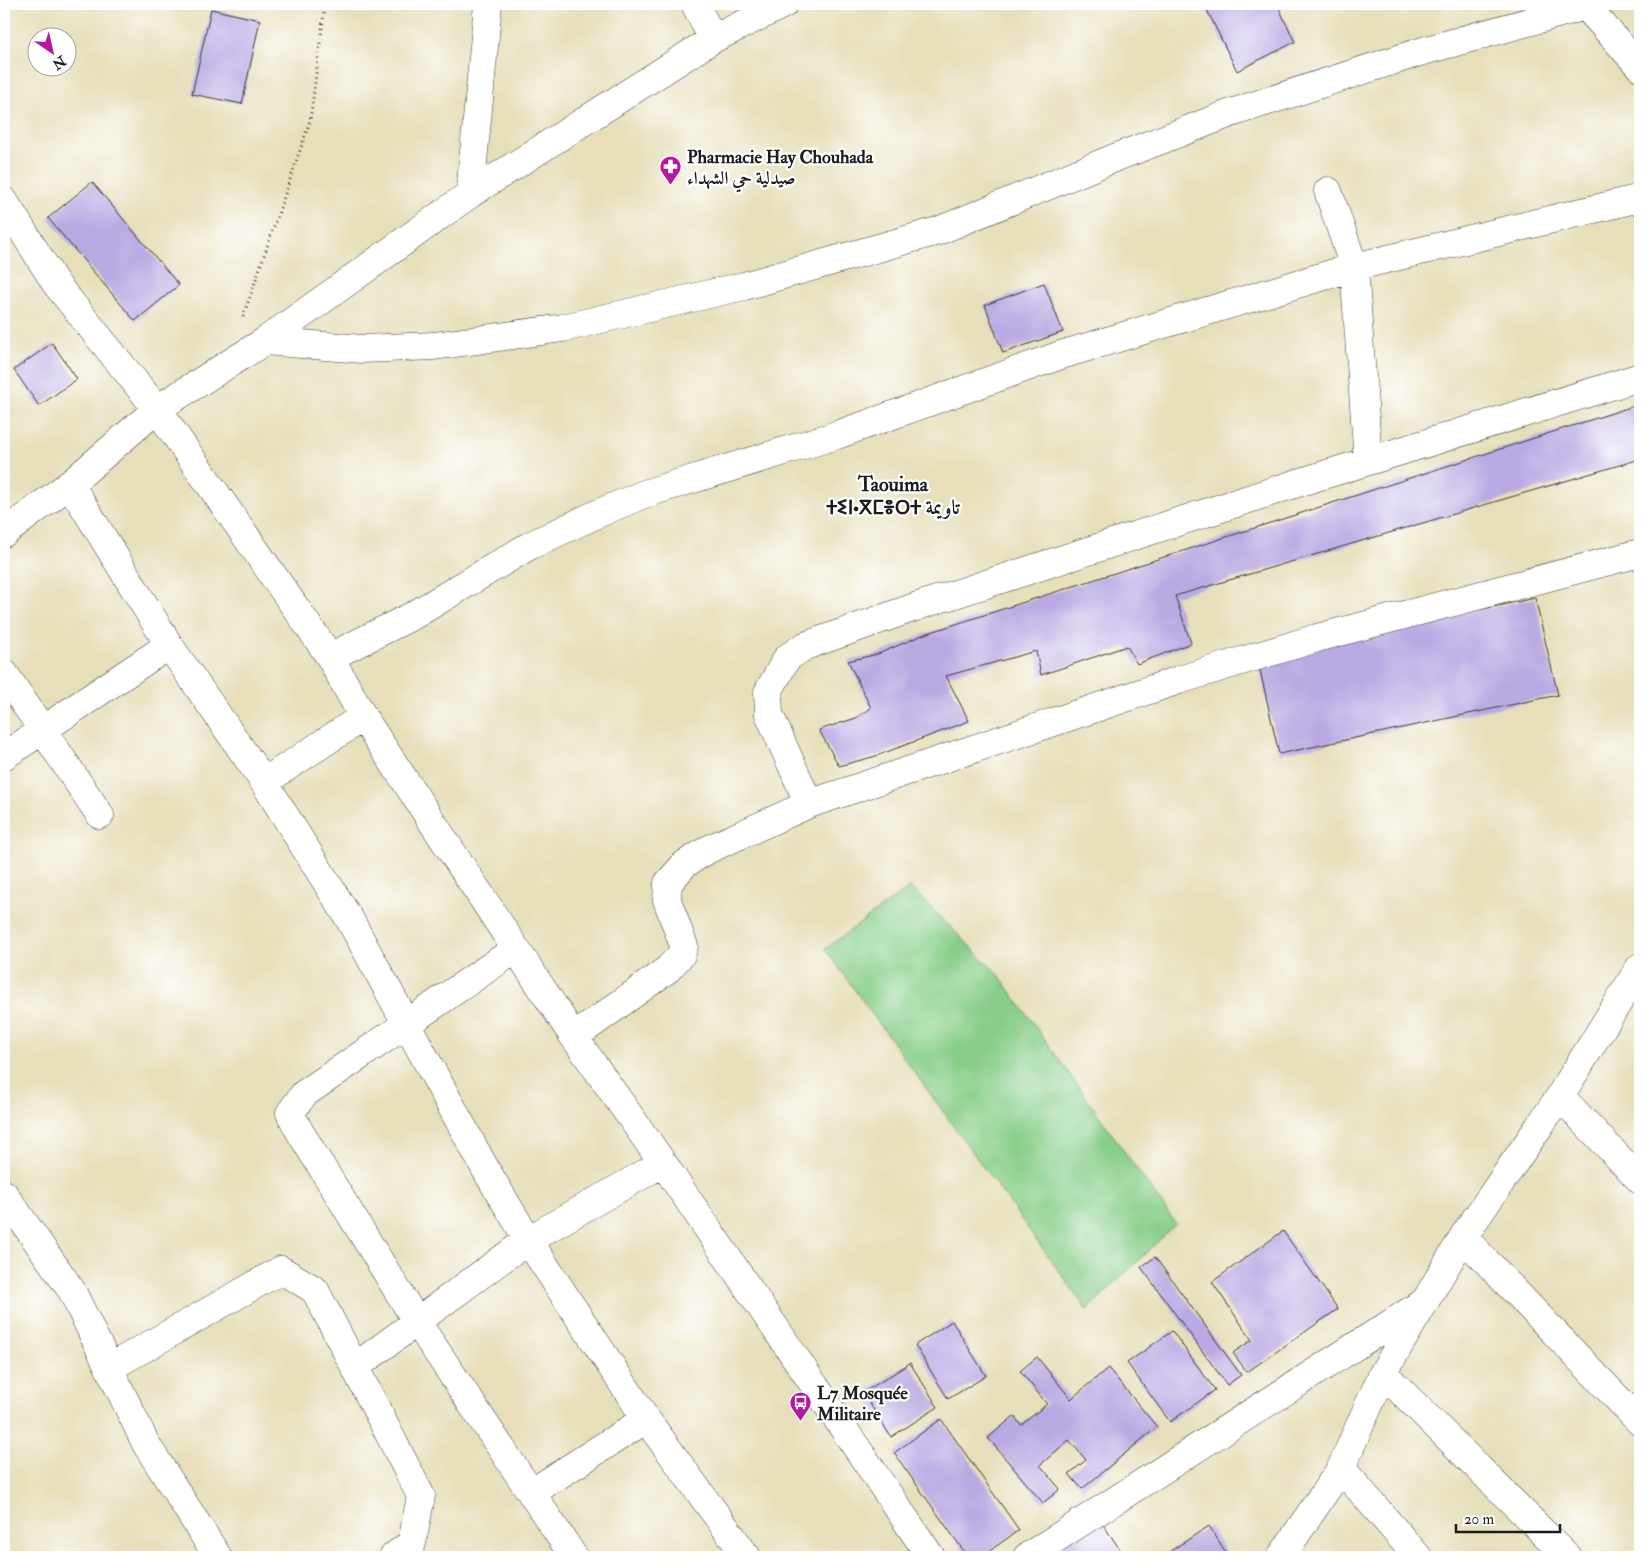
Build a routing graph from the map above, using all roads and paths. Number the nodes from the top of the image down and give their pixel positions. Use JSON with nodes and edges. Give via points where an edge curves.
{"nodes":[{"id":1,"x":328,"y":4,"type":"edge"},
{"id":2,"x":695,"y":4,"type":"edge"},
{"id":3,"x":784,"y":4,"type":"edge"},
{"id":4,"x":483,"y":5,"type":"edge"},
{"id":5,"x":1585,"y":5,"type":"edge"},
{"id":6,"x":713,"y":39,"type":"junction"},
{"id":7,"x":1640,"y":67,"type":"edge"},
{"id":8,"x":1328,"y":191,"type":"dead end"},
{"id":9,"x":470,"y":194,"type":"junction"},
{"id":10,"x":1640,"y":198,"type":"edge"},
{"id":11,"x":4,"y":201,"type":"edge"},
{"id":12,"x":1354,"y":267,"type":"junction"},
{"id":13,"x":242,"y":318,"type":"dead end"},
{"id":14,"x":265,"y":341,"type":"junction"},
{"id":15,"x":1640,"y":377,"type":"edge"},
{"id":16,"x":156,"y":409,"type":"junction"},
{"id":17,"x":1368,"y":461,"type":"junction"},
{"id":18,"x":70,"y":484,"type":"junction"},
{"id":19,"x":4,"y":533,"type":"edge"},
{"id":20,"x":1640,"y":553,"type":"edge"},
{"id":21,"x":169,"y":645,"type":"junction"},
{"id":22,"x":330,"y":657,"type":"junction"},
{"id":23,"x":4,"y":673,"type":"edge"},
{"id":24,"x":363,"y":717,"type":"junction"},
{"id":25,"x":42,"y":729,"type":"junction"},
{"id":26,"x":4,"y":756,"type":"edge"},
{"id":27,"x":264,"y":782,"type":"junction"},
{"id":28,"x":809,"y":804,"type":"junction"},
{"id":29,"x":100,"y":815,"type":"dead end"},
{"id":30,"x":516,"y":949,"type":"junction"},
{"id":31,"x":1636,"y":982,"type":"edge"},
{"id":32,"x":407,"y":1025,"type":"junction"},
{"id":33,"x":574,"y":1037,"type":"junction"},
{"id":34,"x":1560,"y":1096,"type":"junction"},
{"id":35,"x":663,"y":1163,"type":"junction"},
{"id":36,"x":1640,"y":1180,"type":"edge"},
{"id":37,"x":4,"y":1194,"type":"edge"},
{"id":38,"x":1463,"y":1236,"type":"junction"},
{"id":39,"x":528,"y":1240,"type":"junction"},
{"id":40,"x":1425,"y":1301,"type":"junction"},
{"id":41,"x":417,"y":1322,"type":"junction"},
{"id":42,"x":355,"y":1367,"type":"junction"},
{"id":43,"x":109,"y":1368,"type":"junction"},
{"id":44,"x":1383,"y":1373,"type":"junction"},
{"id":45,"x":646,"y":1419,"type":"junction"},
{"id":46,"x":1640,"y":1422,"type":"edge"},
{"id":47,"x":1340,"y":1468,"type":"junction"},
{"id":48,"x":531,"y":1493,"type":"junction"},
{"id":49,"x":409,"y":1553,"type":"edge"},
{"id":50,"x":218,"y":1557,"type":"edge"},
{"id":51,"x":574,"y":1557,"type":"edge"},
{"id":52,"x":747,"y":1557,"type":"edge"},
{"id":53,"x":931,"y":1557,"type":"edge"},
{"id":54,"x":1027,"y":1557,"type":"edge"},
{"id":55,"x":1281,"y":1557,"type":"edge"},
{"id":56,"x":1418,"y":1557,"type":"edge"},
{"id":57,"x":1568,"y":1557,"type":"edge"}],
"edges":[{"from":1,"to":13,"type":"path","via":[[310,121]]},
{"from":2,"to":6,"type":"street"},
{"from":3,"to":6,"type":"street"},
{"from":4,"to":9,"type":"street"},
{"from":5,"to":7,"type":"street"},
{"from":5,"to":14,"type":"street","via":[[1423,51],[1231,113],[938,231],[744,286],[564,328],[434,346],[362,349]]},
{"from":6,"to":9,"type":"street"},
{"from":8,"to":12,"type":"street"},
{"from":9,"to":14,"type":"street"},
{"from":10,"to":12,"type":"street"},
{"from":11,"to":16,"type":"street","via":[[56,284]]},
{"from":12,"to":17,"type":"street"},
{"from":12,"to":22,"type":"street","via":[[1061,356],[837,435],[644,494],[529,546],[414,615]]},
{"from":14,"to":16,"type":"street"},
{"from":15,"to":17,"type":"street"},
{"from":16,"to":18,"type":"street"},
{"from":16,"to":22,"type":"street"},
{"from":17,"to":28,"type":"street","via":[[918,606],[805,646],[787,658],[768,692],[769,714]]},
{"from":18,"to":19,"type":"street"},
{"from":18,"to":21,"type":"street"},
{"from":20,"to":28,"type":"street","via":[[1307,641],[1179,680]]},
{"from":21,"to":25,"type":"street"},
{"from":21,"to":27,"type":"street"},
{"from":22,"to":24,"type":"street"},
{"from":23,"to":25,"type":"street"},
{"from":24,"to":27,"type":"street"},
{"from":24,"to":30,"type":"street"},
{"from":25,"to":26,"type":"street"},
{"from":25,"to":29,"type":"street"},
{"from":27,"to":32,"type":"street","via":[[350,920]]},
{"from":28,"to":33,"type":"street","via":[[709,848],[685,864],[668,883],[666,900],[684,946],[681,954],[668,969]]},
{"from":30,"to":32,"type":"street"},
{"from":30,"to":33,"type":"street"},
{"from":31,"to":34,"type":"street"},
{"from":32,"to":39,"type":"street"},
{"from":32,"to":41,"type":"street","via":[[304,1094],[290,1113]]},
{"from":33,"to":35,"type":"street"},
{"from":34,"to":36,"type":"street"},
{"from":34,"to":38,"type":"street"},
{"from":35,"to":39,"type":"street"},
{"from":35,"to":53,"type":"street"},
{"from":37,"to":43,"type":"street","via":[[72,1291]]},
{"from":38,"to":40,"type":"street"},
{"from":38,"to":46,"type":"street"},
{"from":39,"to":41,"type":"street"},
{"from":39,"to":45,"type":"street"},
{"from":40,"to":44,"type":"street"},
{"from":40,"to":54,"type":"street"},
{"from":41,"to":42,"type":"street"},
{"from":41,"to":48,"type":"street"},
{"from":42,"to":43,"type":"street","via":[[314,1290],[281,1270]]},
{"from":42,"to":49,"type":"street","via":[[421,1496]]},
{"from":43,"to":50,"type":"street","via":[[146,1444]]},
{"from":44,"to":47,"type":"street"},
{"from":44,"to":57,"type":"street"},
{"from":45,"to":48,"type":"street"},
{"from":45,"to":52,"type":"street"},
{"from":47,"to":55,"type":"street"},
{"from":47,"to":56,"type":"street"},
{"from":48,"to":51,"type":"street"}]}
